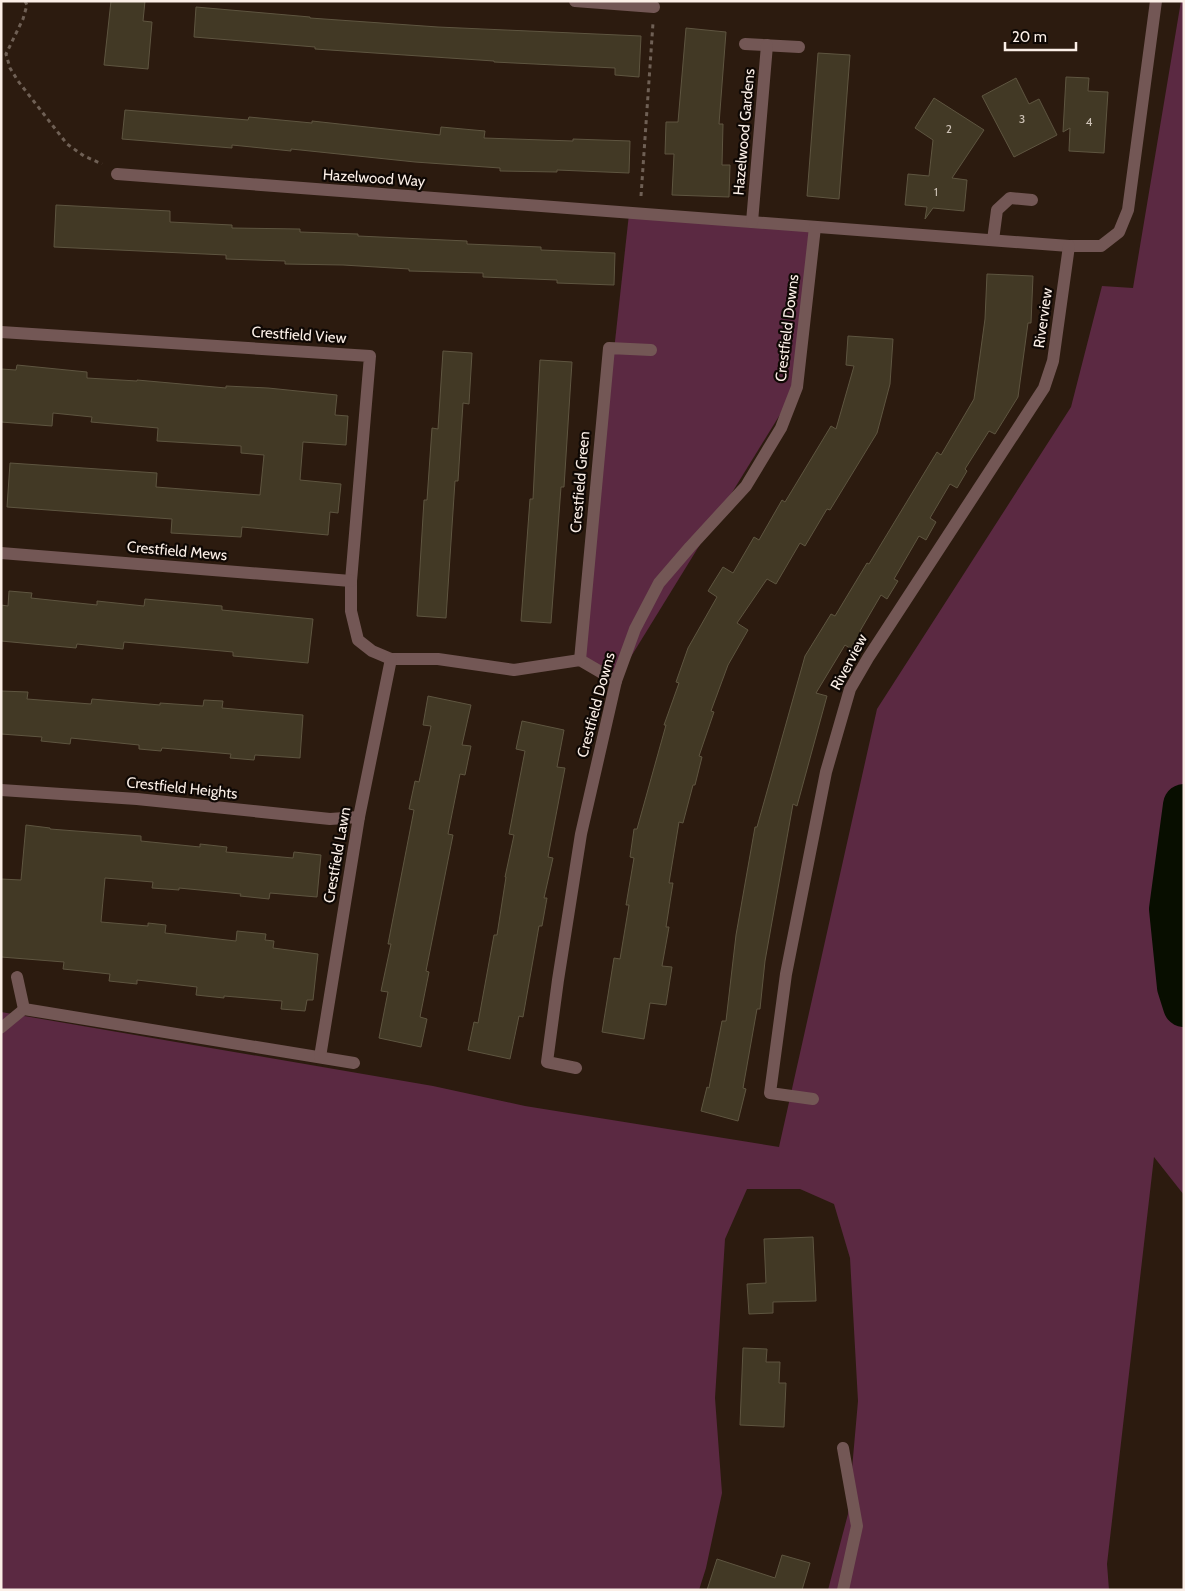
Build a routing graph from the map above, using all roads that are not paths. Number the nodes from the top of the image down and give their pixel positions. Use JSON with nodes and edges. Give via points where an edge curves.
{"nodes":[{"id":1,"x":575,"y":1,"type":"edge"},
{"id":2,"x":1156,"y":1,"type":"edge"},
{"id":3,"x":654,"y":7,"type":"road end"},
{"id":4,"x":745,"y":44,"type":"dead end"},
{"id":5,"x":767,"y":45,"type":"junction"},
{"id":6,"x":799,"y":47,"type":"dead end"},
{"id":7,"x":117,"y":174,"type":"road end"},
{"id":8,"x":1032,"y":200,"type":"dead end"},
{"id":9,"x":752,"y":222,"type":"junction"},
{"id":10,"x":815,"y":227,"type":"junction"},
{"id":11,"x":993,"y":240,"type":"junction"},
{"id":12,"x":1069,"y":246,"type":"junction"},
{"id":13,"x":1,"y":332,"type":"edge"},
{"id":14,"x":651,"y":350,"type":"dead end"},
{"id":15,"x":1,"y":553,"type":"edge"},
{"id":16,"x":351,"y":581,"type":"junction"},
{"id":17,"x":391,"y":659,"type":"junction"},
{"id":18,"x":580,"y":660,"type":"junction"},
{"id":19,"x":616,"y":681,"type":"junction"},
{"id":20,"x":1,"y":790,"type":"edge"},
{"id":21,"x":359,"y":817,"type":"junction"},
{"id":22,"x":17,"y":977,"type":"dead end"},
{"id":23,"x":24,"y":1009,"type":"junction"},
{"id":24,"x":1,"y":1028,"type":"edge"},
{"id":25,"x":320,"y":1058,"type":"junction"},
{"id":26,"x":354,"y":1063,"type":"dead end"},
{"id":27,"x":576,"y":1068,"type":"dead end"},
{"id":28,"x":814,"y":1099,"type":"dead end"},
{"id":29,"x":843,"y":1448,"type":"dead end"},
{"id":30,"x":842,"y":1590,"type":"edge"}],
"edges":[{"from":1,"to":3,"type":"street"},
{"from":2,"to":12,"type":"street","name":"Hazelwood Way","via":[[1128,210],[1119,232],[1101,246]]},
{"from":4,"to":5,"type":"street"},
{"from":5,"to":6,"type":"street"},
{"from":5,"to":9,"type":"street","name":"Hazelwood Gardens"},
{"from":7,"to":9,"type":"street","name":"Hazelwood Way"},
{"from":8,"to":11,"type":"street","via":[[1010,198],[997,210]]},
{"from":9,"to":10,"type":"street","name":"Hazelwood Way"},
{"from":10,"to":11,"type":"street","name":"Hazelwood Way"},
{"from":10,"to":19,"type":"street","name":"Crestfield Downs","via":[[797,387],[781,428],[746,486],[659,583],[635,629]]},
{"from":11,"to":12,"type":"street","name":"Hazelwood Way"},
{"from":12,"to":28,"type":"street","name":"Riverview","via":[[1054,362],[1044,388],[850,690],[826,772],[786,974],[770,1093]]},
{"from":13,"to":16,"type":"street","name":"Crestfield View","via":[[370,356]]},
{"from":14,"to":18,"type":"street","name":"Crestfield Green","via":[[609,348]]},
{"from":15,"to":16,"type":"street","name":"Crestfield Mews"},
{"from":16,"to":17,"type":"street","via":[[351,611],[358,640],[372,651]]},
{"from":17,"to":18,"type":"street","via":[[438,658],[514,670]]},
{"from":17,"to":21,"type":"street","name":"Crestfield Lawn"},
{"from":18,"to":19,"type":"street"},
{"from":19,"to":27,"type":"street","name":"Crestfield Downs","via":[[581,834],[547,1062]]},
{"from":20,"to":21,"type":"street","name":"Crestfield Heights","via":[[137,799],[330,819]]},
{"from":21,"to":25,"type":"street","name":"Crestfield Lawn"},
{"from":22,"to":23,"type":"street"},
{"from":23,"to":24,"type":"lane"},
{"from":23,"to":25,"type":"street"},
{"from":25,"to":26,"type":"street"},
{"from":29,"to":30,"type":"street","via":[[857,1526]]}]}
